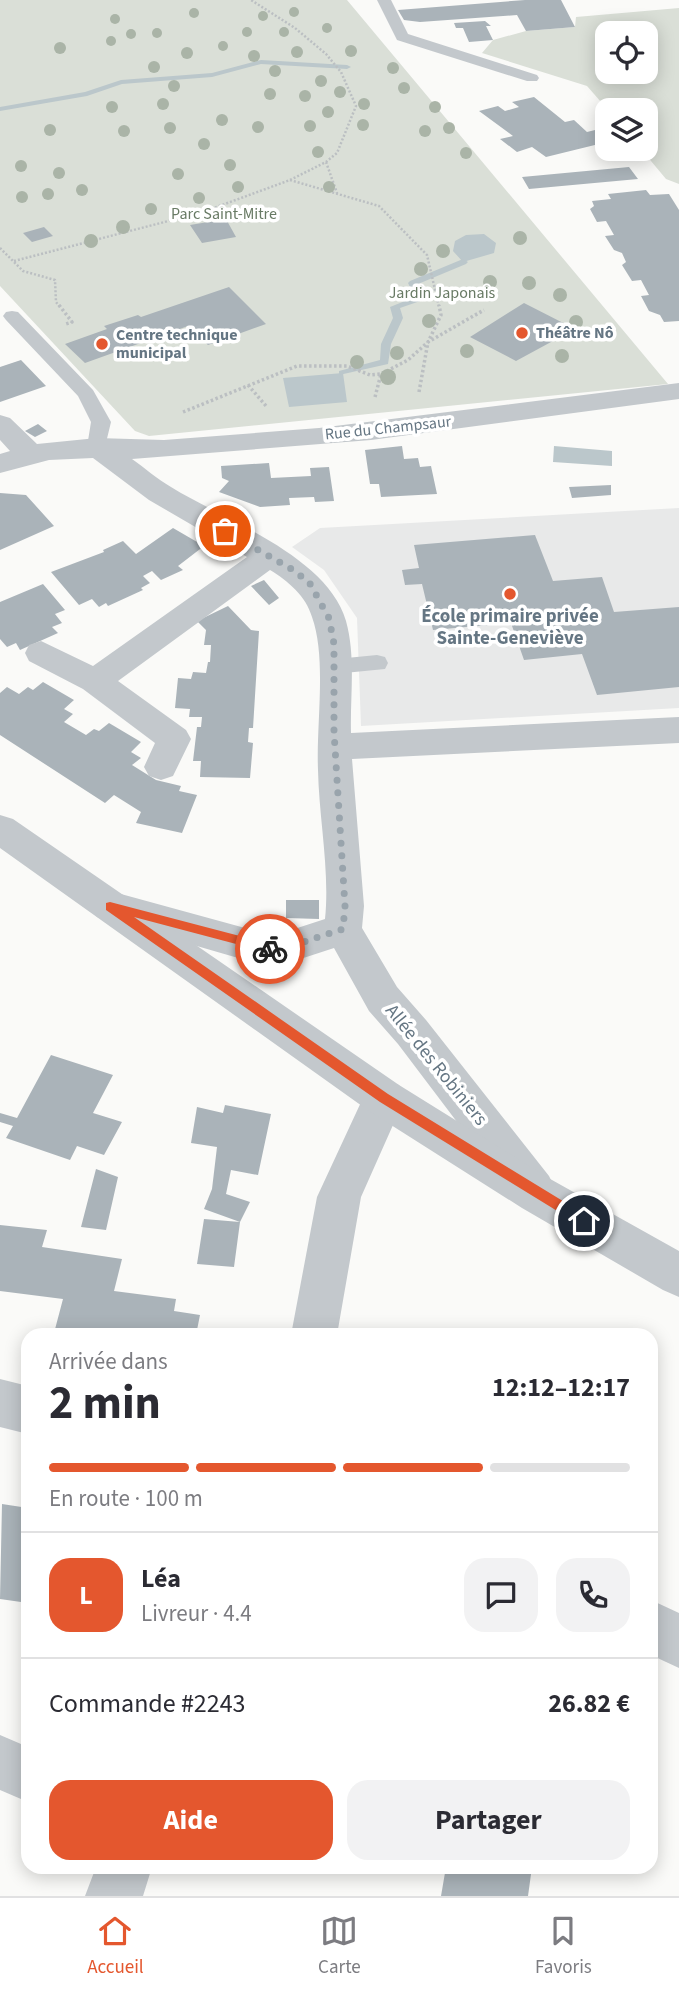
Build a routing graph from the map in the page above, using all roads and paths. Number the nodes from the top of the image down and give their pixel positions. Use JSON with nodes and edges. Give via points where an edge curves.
{"nodes":[{"id":1,"x":251,"y":0,"type":"edge"},
{"id":2,"x":384,"y":0,"type":"edge"},
{"id":3,"x":532,"y":78,"type":"dead end"},
{"id":4,"x":326,"y":162,"type":"junction"},
{"id":5,"x":290,"y":180,"type":"junction"},
{"id":6,"x":337,"y":194,"type":"junction"},
{"id":7,"x":0,"y":248,"type":"edge"},
{"id":8,"x":14,"y":261,"type":"junction"},
{"id":9,"x":55,"y":280,"type":"dead end"},
{"id":10,"x":484,"y":310,"type":"dead end"},
{"id":11,"x":12,"y":316,"type":"dead end"},
{"id":12,"x":428,"y":342,"type":"junction"},
{"id":13,"x":679,"y":391,"type":"edge"},
{"id":14,"x":120,"y":416,"type":"dead end"},
{"id":15,"x":0,"y":424,"type":"edge"},
{"id":16,"x":410,"y":427,"type":"junction"},
{"id":17,"x":99,"y":435,"type":"junction"},
{"id":18,"x":130,"y":450,"type":"junction"},
{"id":19,"x":28,"y":452,"type":"junction"},
{"id":20,"x":0,"y":464,"type":"edge"},
{"id":21,"x":269,"y":556,"type":"junction"},
{"id":22,"x":41,"y":653,"type":"dead end"},
{"id":23,"x":377,"y":663,"type":"dead end"},
{"id":24,"x":334,"y":666,"type":"junction"},
{"id":25,"x":95,"y":681,"type":"junction"},
{"id":26,"x":679,"y":730,"type":"edge"},
{"id":27,"x":334,"y":747,"type":"junction"},
{"id":28,"x":161,"y":767,"type":"dead end"},
{"id":29,"x":0,"y":829,"type":"edge"},
{"id":30,"x":110,"y":906,"type":"junction"},
{"id":31,"x":343,"y":929,"type":"junction"},
{"id":32,"x":384,"y":1098,"type":"junction"},
{"id":33,"x":537,"y":1194,"type":"junction"},
{"id":34,"x":679,"y":1275,"type":"edge"},
{"id":35,"x":315,"y":1328,"type":"edge"},
{"id":36,"x":0,"y":1403,"type":"edge"},
{"id":37,"x":21,"y":1408,"type":"edge"},
{"id":38,"x":658,"y":1630,"type":"edge"},
{"id":39,"x":679,"y":1642,"type":"edge"},
{"id":40,"x":0,"y":1762,"type":"edge"},
{"id":41,"x":21,"y":1772,"type":"edge"},
{"id":42,"x":122,"y":1874,"type":"edge"},
{"id":43,"x":114,"y":1896,"type":"edge"}],
"edges":[{"from":1,"to":4,"type":"path","via":[[332,59],[343,76],[356,106],[337,153]]},
{"from":2,"to":3,"type":"lane","via":[[402,37]]},
{"from":4,"to":5,"type":"path"},
{"from":4,"to":6,"type":"path"},
{"from":5,"to":6,"type":"path"},
{"from":5,"to":8,"type":"path","via":[[204,212]]},
{"from":6,"to":12,"type":"path","via":[[379,206],[427,255],[441,315]]},
{"from":7,"to":8,"type":"path"},
{"from":8,"to":9,"type":"path","via":[[23,271]]},
{"from":10,"to":12,"type":"path"},
{"from":11,"to":17,"type":"lane","via":[[86,394]]},
{"from":12,"to":16,"type":"path"},
{"from":12,"to":18,"type":"path","via":[[408,360],[381,374],[347,366],[297,366],[135,431]]},
{"from":13,"to":16,"type":"street","name":"Rue du Champsaur"},
{"from":14,"to":17,"type":"lane"},
{"from":15,"to":19,"type":"street"},
{"from":16,"to":18,"type":"street","name":"Rue du Champsaur"},
{"from":17,"to":18,"type":"street","name":"Rue du Champsaur"},
{"from":17,"to":19,"type":"street","name":"Rue du Champsaur"},
{"from":17,"to":21,"type":"street","via":[[159,493]]},
{"from":19,"to":20,"type":"street","name":"Rue du Champsaur"},
{"from":21,"to":24,"type":"street","via":[[309,582],[320,600],[329,618]]},
{"from":21,"to":25,"type":"street"},
{"from":22,"to":25,"type":"street"},
{"from":23,"to":24,"type":"lane"},
{"from":24,"to":27,"type":"street"},
{"from":25,"to":28,"type":"street","via":[[174,739]]},
{"from":26,"to":27,"type":"street"},
{"from":27,"to":31,"type":"street"},
{"from":29,"to":30,"type":"street"},
{"from":30,"to":31,"type":"street","via":[[279,950]]},
{"from":30,"to":32,"type":"street"},
{"from":31,"to":33,"type":"street","name":"Allée des Robiniers","via":[[383,999]]},
{"from":32,"to":33,"type":"street"},
{"from":32,"to":35,"type":"street","via":[[339,1197]]},
{"from":33,"to":34,"type":"street"},
{"from":36,"to":37,"type":"street"},
{"from":38,"to":39,"type":"street"},
{"from":40,"to":41,"type":"street"},
{"from":42,"to":43,"type":"street"}]}
